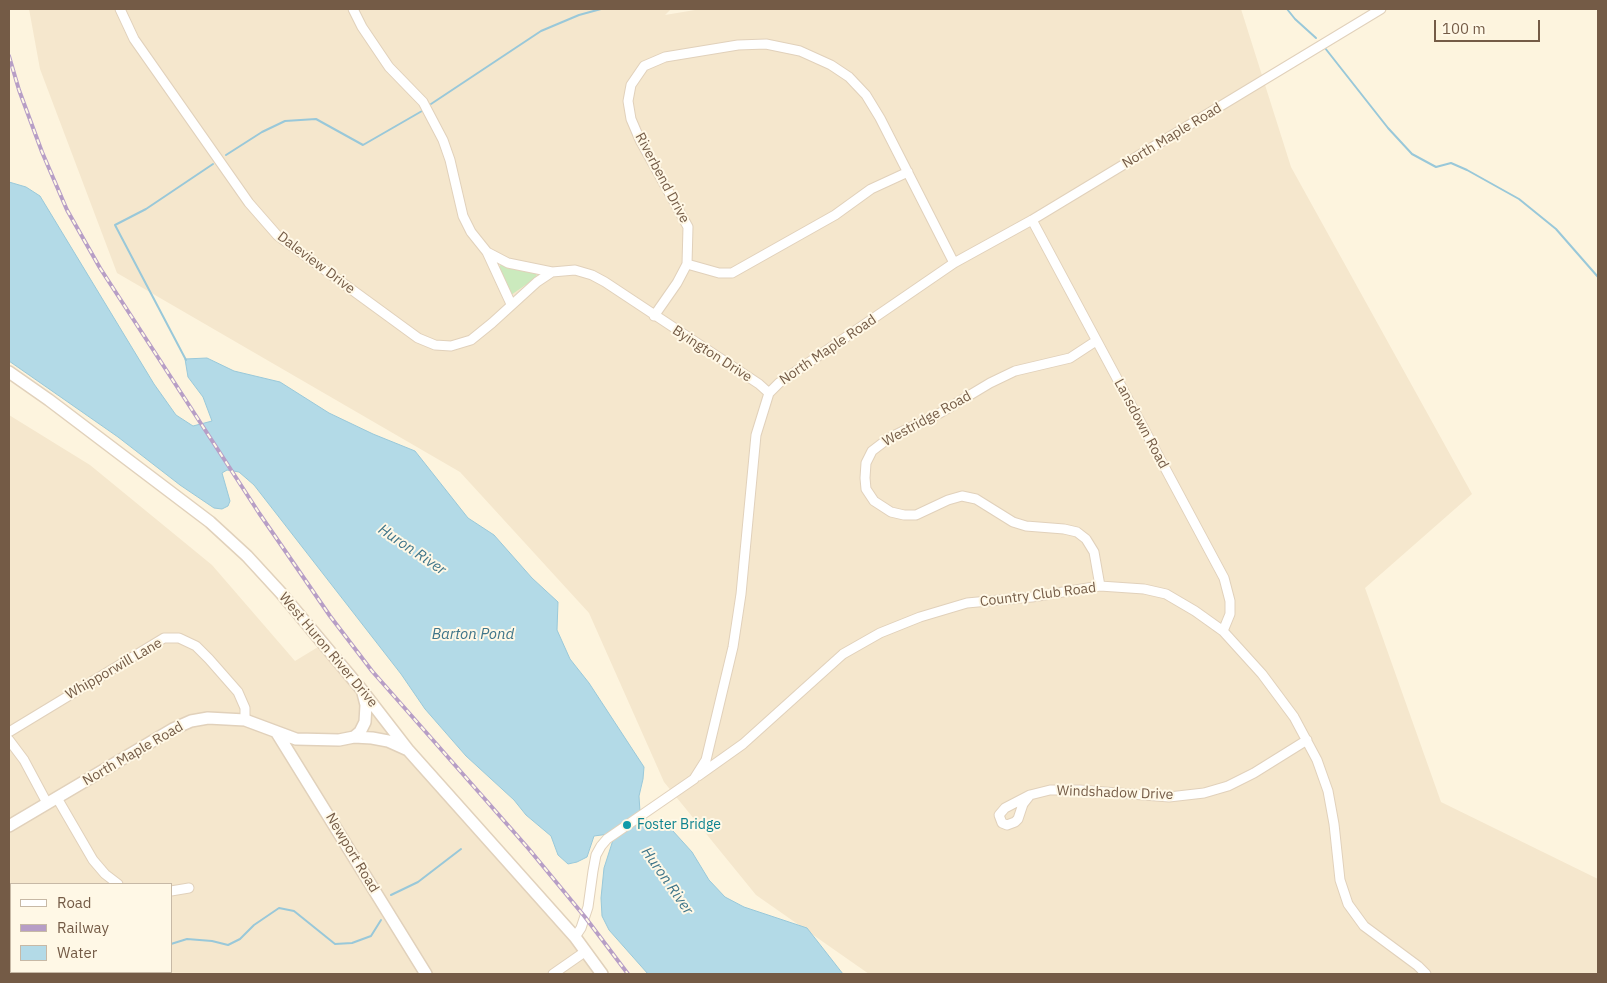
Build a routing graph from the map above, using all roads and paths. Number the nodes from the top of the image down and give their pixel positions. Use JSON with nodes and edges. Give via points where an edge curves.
{"nodes":[{"id":1,"x":120,"y":9,"type":"edge"},
{"id":2,"x":353,"y":9,"type":"edge"},
{"id":3,"x":1381,"y":9,"type":"edge"},
{"id":4,"x":908,"y":172,"type":"junction"},
{"id":5,"x":1032,"y":220,"type":"junction"},
{"id":6,"x":487,"y":252,"type":"junction"},
{"id":7,"x":688,"y":264,"type":"junction"},
{"id":8,"x":954,"y":264,"type":"junction"},
{"id":9,"x":552,"y":272,"type":"junction"},
{"id":10,"x":510,"y":304,"type":"junction"},
{"id":11,"x":654,"y":316,"type":"junction"},
{"id":12,"x":1096,"y":341,"type":"junction"},
{"id":13,"x":9,"y":372,"type":"edge"},
{"id":14,"x":769,"y":394,"type":"junction"},
{"id":15,"x":1100,"y":586,"type":"junction"},
{"id":16,"x":1223,"y":631,"type":"junction"},
{"id":17,"x":361,"y":689,"type":"junction"},
{"id":18,"x":245,"y":720,"type":"junction"},
{"id":19,"x":9,"y":732,"type":"edge"},
{"id":20,"x":277,"y":733,"type":"junction"},
{"id":21,"x":354,"y":737,"type":"junction"},
{"id":22,"x":9,"y":740,"type":"edge"},
{"id":23,"x":1307,"y":740,"type":"junction"},
{"id":24,"x":410,"y":751,"type":"junction"},
{"id":25,"x":694,"y":779,"type":"junction"},
{"id":26,"x":1030,"y":795,"type":"dead end"},
{"id":27,"x":52,"y":800,"type":"junction"},
{"id":28,"x":9,"y":826,"type":"edge"},
{"id":29,"x":117,"y":883,"type":"edge"},
{"id":30,"x":189,"y":888,"type":"dead end"},
{"id":31,"x":172,"y":890,"type":"edge"},
{"id":32,"x":575,"y":937,"type":"junction"},
{"id":33,"x":586,"y":951,"type":"junction"},
{"id":34,"x":426,"y":974,"type":"edge"},
{"id":35,"x":553,"y":974,"type":"edge"},
{"id":36,"x":602,"y":974,"type":"edge"},
{"id":37,"x":1426,"y":974,"type":"edge"}],
"edges":[{"from":1,"to":10,"type":"street","name":"Daleview Drive","via":[[134,39],[249,203],[277,235],[418,338],[435,345],[451,346],[470,340]]},
{"from":2,"to":6,"type":"street","via":[[388,67],[423,102],[443,140],[464,216],[471,232]]},
{"from":3,"to":5,"type":"street","name":"North Maple Road"},
{"from":4,"to":7,"type":"street","via":[[871,189],[835,215],[732,272],[719,273]]},
{"from":4,"to":7,"type":"street","name":"Riverbend Drive","via":[[866,95],[849,77],[800,51],[766,44],[738,45],[666,57],[644,66],[631,85],[628,101],[632,119],[640,140],[688,227]]},
{"from":4,"to":8,"type":"street","name":"Riverbend Drive"},
{"from":5,"to":8,"type":"street","name":"North Maple Road"},
{"from":5,"to":12,"type":"street","name":"Lansdown Road"},
{"from":6,"to":9,"type":"street","name":"Byington Drive","via":[[508,263]]},
{"from":6,"to":10,"type":"street"},
{"from":7,"to":11,"type":"street"},
{"from":8,"to":14,"type":"street","name":"North Maple Road","via":[[784,379]]},
{"from":9,"to":10,"type":"street","name":"Daleview Drive"},
{"from":9,"to":11,"type":"street","name":"Byington Drive","via":[[575,270],[592,275]]},
{"from":11,"to":14,"type":"street","name":"Byington Drive","via":[[759,384]]},
{"from":12,"to":15,"type":"street","name":"Westridge Road","via":[[1070,358],[1015,372],[990,383],[889,438],[872,451],[866,463],[865,478],[866,489],[874,501],[891,512],[916,515],[962,496],[976,499],[1013,522],[1077,532],[1094,552]]},
{"from":12,"to":16,"type":"street","name":"Lansdown Road","via":[[1224,578],[1230,614]]},
{"from":13,"to":17,"type":"street","name":"West Huron River Drive","via":[[210,522],[281,593]]},
{"from":14,"to":25,"type":"street","name":"North Maple Road","via":[[756,435],[733,647],[706,760]]},
{"from":15,"to":16,"type":"street","name":"Country Club Road","via":[[1166,594]]},
{"from":15,"to":25,"type":"street","name":"Country Club Road","via":[[967,603],[880,633],[843,654],[743,744]]},
{"from":16,"to":23,"type":"street","name":"Country Club Road","via":[[1262,674]]},
{"from":17,"to":21,"type":"street","via":[[366,706],[365,722]]},
{"from":17,"to":24,"type":"street","name":"West Huron River Drive"},
{"from":18,"to":19,"type":"street","name":"Whipporwill Lane","via":[[245,708],[238,692],[209,659],[196,646],[179,638],[164,638]]},
{"from":18,"to":20,"type":"street","name":"North Maple Road"},
{"from":18,"to":27,"type":"street","name":"North Maple Road","via":[[208,718],[191,721]]},
{"from":20,"to":21,"type":"street","name":"North Maple Road","via":[[314,740]]},
{"from":20,"to":34,"type":"street","name":"Newport Road"},
{"from":21,"to":24,"type":"street","name":"North Maple Road","via":[[388,741]]},
{"from":22,"to":27,"type":"street"},
{"from":23,"to":26,"type":"street","name":"Windshadow Drive","via":[[1237,782],[1204,793],[1169,797],[1050,790]]},
{"from":23,"to":37,"type":"street","name":"Country Club Road","via":[[1328,791],[1340,880],[1348,904],[1364,926]]},
{"from":24,"to":32,"type":"street","name":"West Huron River Drive"},
{"from":25,"to":32,"type":"street","name":"North Maple Road","via":[[608,839],[596,855],[588,907]]},
{"from":27,"to":28,"type":"street","name":"North Maple Road"},
{"from":27,"to":29,"type":"street","via":[[93,860]]},
{"from":30,"to":31,"type":"street"},
{"from":32,"to":33,"type":"street","name":"West Huron River Drive"},
{"from":33,"to":35,"type":"street"},
{"from":33,"to":36,"type":"street","name":"West Huron River Drive"}]}
